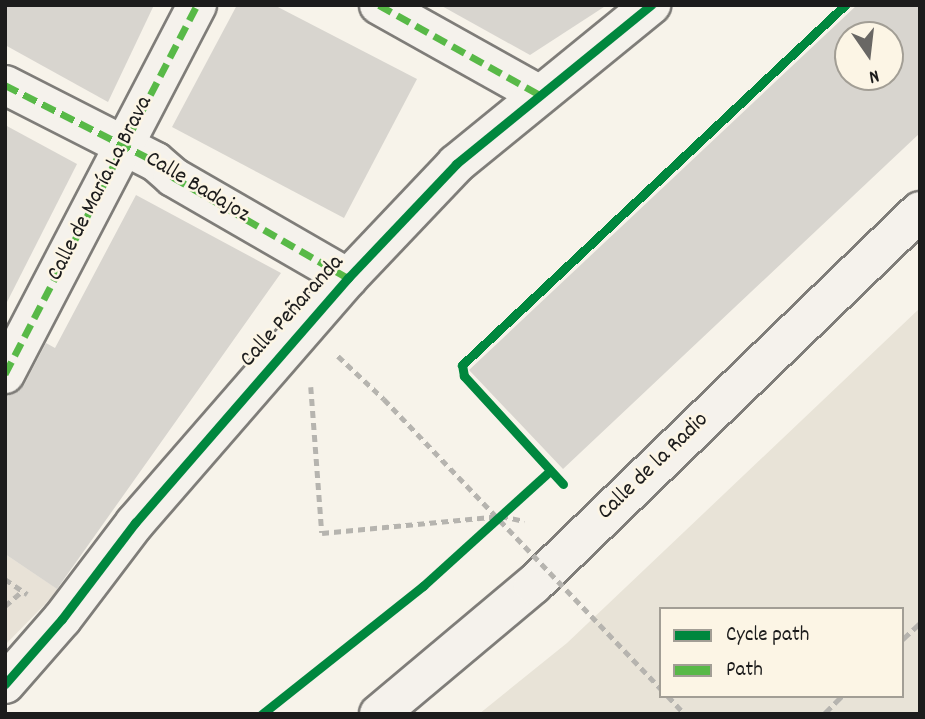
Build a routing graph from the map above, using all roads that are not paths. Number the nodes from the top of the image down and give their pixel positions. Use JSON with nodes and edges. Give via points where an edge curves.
{"nodes":[{"id":1,"x":197,"y":5,"type":"edge"},
{"id":2,"x":379,"y":5,"type":"edge"},
{"id":3,"x":651,"y":5,"type":"edge"},
{"id":4,"x":5,"y":85,"type":"edge"},
{"id":5,"x":538,"y":94,"type":"junction"},
{"id":6,"x":123,"y":145,"type":"junction"},
{"id":7,"x":920,"y":211,"type":"edge"},
{"id":8,"x":348,"y":278,"type":"junction"},
{"id":9,"x":5,"y":374,"type":"edge"},
{"id":10,"x":5,"y":684,"type":"edge"},
{"id":11,"x":379,"y":714,"type":"edge"}],
"edges":[{"from":1,"to":6,"type":"street","name":"Calle de María La Brava"},
{"from":2,"to":5,"type":"street"},
{"from":3,"to":5,"type":"street","name":"Calle Peñaranda"},
{"from":4,"to":6,"type":"street","name":"Calle Badajoz"},
{"from":5,"to":8,"type":"street","name":"Calle Peñaranda","via":[[456,164]]},
{"from":6,"to":8,"type":"street","name":"Calle Badajoz"},
{"from":6,"to":9,"type":"street","name":"Calle de María La Brava"},
{"from":7,"to":11,"type":"street","name":"Calle de la Radio","via":[[533,585]]},
{"from":8,"to":10,"type":"street","name":"Calle Peñaranda","via":[[135,523],[62,619]]}]}
